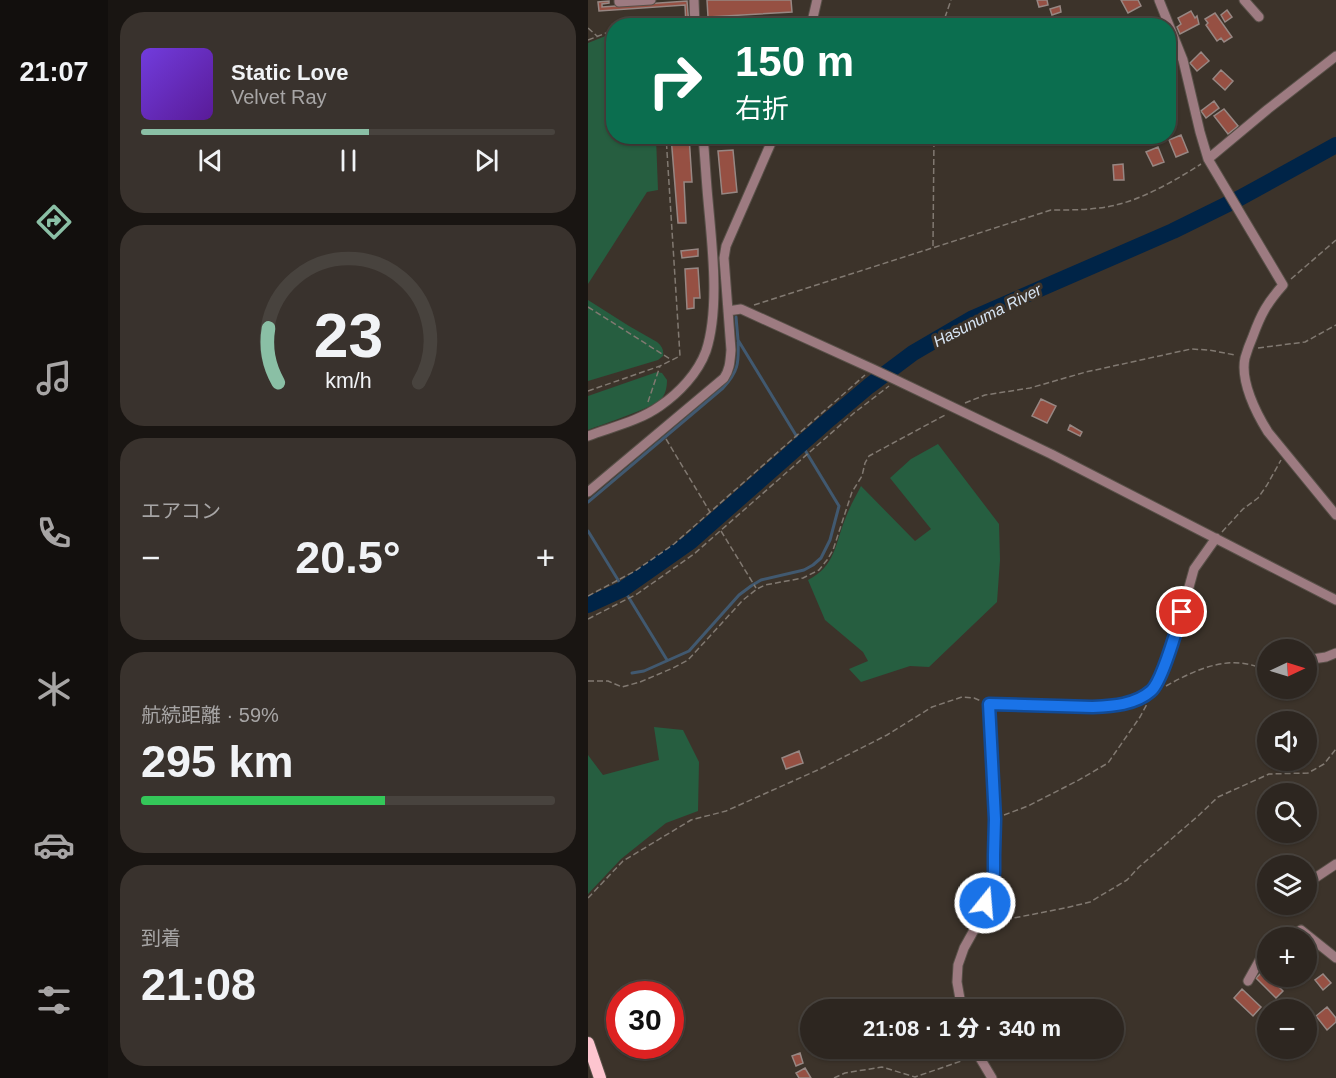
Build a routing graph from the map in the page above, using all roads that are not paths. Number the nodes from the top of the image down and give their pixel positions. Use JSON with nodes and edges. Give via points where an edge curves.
{"nodes":[{"id":1,"x":619,"y":0,"type":"edge"},
{"id":2,"x":651,"y":0,"type":"edge"},
{"id":3,"x":694,"y":0,"type":"edge"},
{"id":4,"x":817,"y":0,"type":"edge"},
{"id":5,"x":1159,"y":0,"type":"edge"},
{"id":6,"x":1244,"y":0,"type":"edge"},
{"id":7,"x":1259,"y":17,"type":"dead end"},
{"id":8,"x":695,"y":18,"type":"edge"},
{"id":9,"x":813,"y":18,"type":"edge"},
{"id":10,"x":1166,"y":18,"type":"edge"},
{"id":11,"x":1176,"y":45,"type":"edge"},
{"id":12,"x":1336,"y":56,"type":"edge"},
{"id":13,"x":703,"y":144,"type":"edge"},
{"id":14,"x":771,"y":144,"type":"edge"},
{"id":15,"x":1208,"y":159,"type":"junction"},
{"id":16,"x":728,"y":311,"type":"junction"},
{"id":17,"x":588,"y":436,"type":"edge"},
{"id":18,"x":588,"y":492,"type":"edge"},
{"id":19,"x":1336,"y":515,"type":"edge"},
{"id":20,"x":1216,"y":538,"type":"junction"},
{"id":21,"x":1336,"y":600,"type":"edge"},
{"id":22,"x":1336,"y":653,"type":"edge"},
{"id":23,"x":1317,"y":658,"type":"edge"},
{"id":24,"x":1336,"y":864,"type":"edge"},
{"id":25,"x":1317,"y":877,"type":"edge"},
{"id":26,"x":1317,"y":943,"type":"edge"},
{"id":27,"x":1336,"y":958,"type":"edge"},
{"id":28,"x":1257,"y":965,"type":"edge"},
{"id":29,"x":1248,"y":981,"type":"dead end"},
{"id":30,"x":960,"y":999,"type":"edge"},
{"id":31,"x":588,"y":1043,"type":"edge"},
{"id":32,"x":980,"y":1059,"type":"edge"},
{"id":33,"x":600,"y":1078,"type":"edge"},
{"id":34,"x":992,"y":1078,"type":"edge"}],
"edges":[{"from":1,"to":2,"type":"street"},
{"from":3,"to":8,"type":"street"},
{"from":4,"to":9,"type":"street"},
{"from":5,"to":10,"type":"street"},
{"from":6,"to":7,"type":"street"},
{"from":11,"to":15,"type":"street"},
{"from":12,"to":15,"type":"street"},
{"from":13,"to":17,"type":"street","via":[[712,253],[712,321],[705,351],[693,375],[658,408]]},
{"from":14,"to":16,"type":"street","via":[[726,246]]},
{"from":15,"to":19,"type":"street","via":[[1283,285],[1260,316],[1248,349],[1245,374],[1250,398],[1260,421]]},
{"from":16,"to":18,"type":"street","via":[[731,350],[724,378]]},
{"from":16,"to":20,"type":"street","via":[[741,309],[875,370]]},
{"from":20,"to":21,"type":"street"},
{"from":20,"to":30,"type":"street","via":[[1194,568],[1176,634],[1153,690],[1131,702],[1108,706],[989,704],[994,873],[978,923],[958,965]]},
{"from":22,"to":23,"type":"street"},
{"from":24,"to":25,"type":"street"},
{"from":26,"to":27,"type":"street"},
{"from":28,"to":29,"type":"street"},
{"from":31,"to":33,"type":"main road"},
{"from":32,"to":34,"type":"street"}]}
